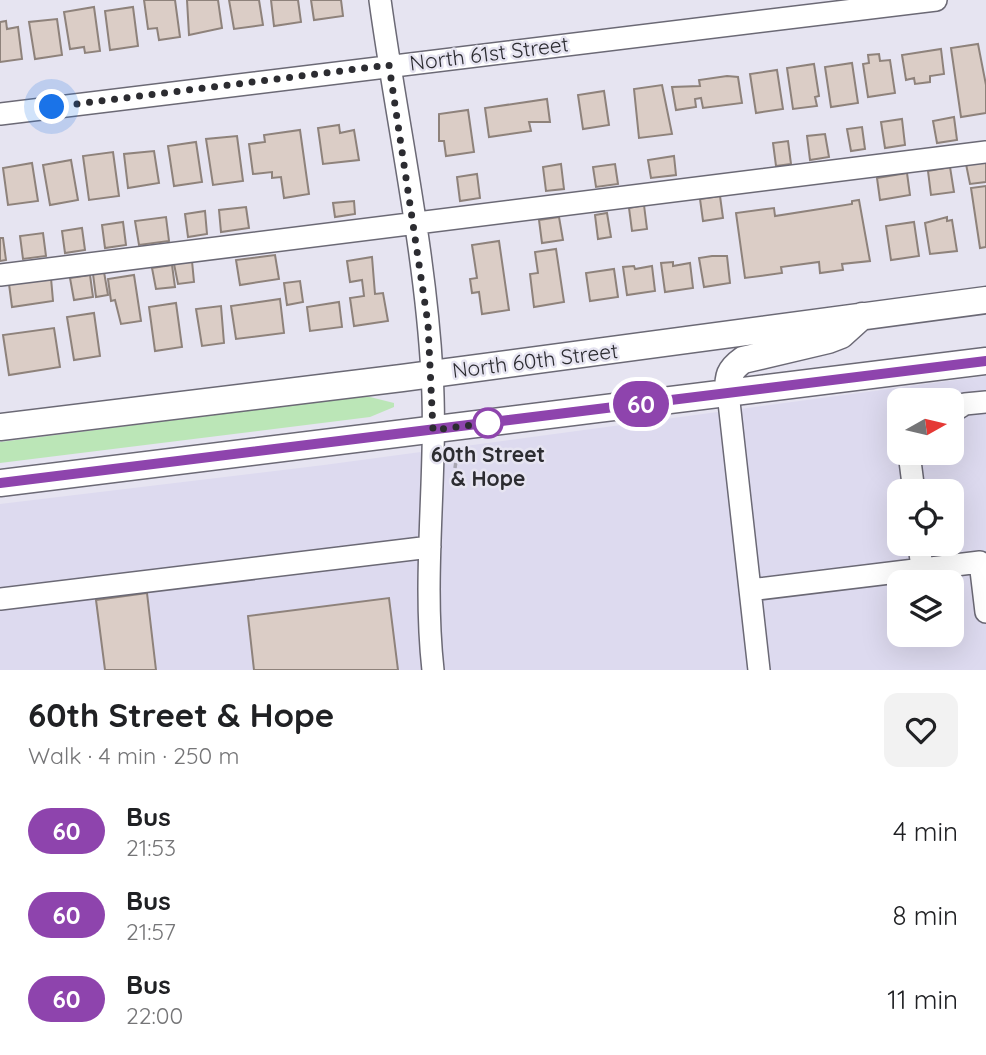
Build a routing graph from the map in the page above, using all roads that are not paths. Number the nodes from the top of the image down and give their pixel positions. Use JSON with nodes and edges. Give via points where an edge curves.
{"nodes":[{"id":1,"x":380,"y":0,"type":"edge"},
{"id":2,"x":936,"y":0,"type":"edge"},
{"id":3,"x":389,"y":65,"type":"junction"},
{"id":4,"x":0,"y":114,"type":"edge"},
{"id":5,"x":986,"y":152,"type":"edge"},
{"id":6,"x":414,"y":225,"type":"junction"},
{"id":7,"x":0,"y":275,"type":"edge"},
{"id":8,"x":986,"y":300,"type":"edge"},
{"id":9,"x":863,"y":315,"type":"junction"},
{"id":10,"x":986,"y":361,"type":"edge"},
{"id":11,"x":432,"y":373,"type":"junction"},
{"id":12,"x":728,"y":393,"type":"junction"},
{"id":13,"x":986,"y":402,"type":"edge"},
{"id":14,"x":964,"y":405,"type":"edge"},
{"id":15,"x":0,"y":427,"type":"edge"},
{"id":16,"x":433,"y":430,"type":"junction"},
{"id":17,"x":0,"y":483,"type":"edge"},
{"id":18,"x":430,"y":547,"type":"junction"},
{"id":19,"x":920,"y":556,"type":"edge"},
{"id":20,"x":922,"y":569,"type":"junction"},
{"id":21,"x":750,"y":590,"type":"junction"},
{"id":22,"x":0,"y":599,"type":"edge"},
{"id":23,"x":986,"y":612,"type":"edge"},
{"id":24,"x":433,"y":670,"type":"edge"},
{"id":25,"x":759,"y":670,"type":"edge"}],
"edges":[{"from":1,"to":3,"type":"street"},
{"from":2,"to":3,"type":"street","name":"North 61st Street"},
{"from":3,"to":4,"type":"street","name":"North 61st Street"},
{"from":3,"to":6,"type":"street"},
{"from":5,"to":6,"type":"street"},
{"from":6,"to":7,"type":"street"},
{"from":6,"to":11,"type":"street"},
{"from":8,"to":9,"type":"main road","name":"North 60th Street"},
{"from":9,"to":11,"type":"main road","name":"North 60th Street"},
{"from":9,"to":12,"type":"main road","via":[[828,340],[743,360],[728,376]]},
{"from":10,"to":12,"type":"main road"},
{"from":11,"to":15,"type":"main road","name":"North 60th Street"},
{"from":11,"to":16,"type":"street"},
{"from":12,"to":16,"type":"main road"},
{"from":12,"to":21,"type":"street"},
{"from":13,"to":14,"type":"street"},
{"from":16,"to":17,"type":"main road"},
{"from":16,"to":18,"type":"street"},
{"from":18,"to":22,"type":"street"},
{"from":18,"to":24,"type":"street","via":[[427,588]]},
{"from":19,"to":20,"type":"street"},
{"from":20,"to":21,"type":"street"},
{"from":20,"to":23,"type":"street","via":[[980,562]]},
{"from":21,"to":25,"type":"street"}]}
